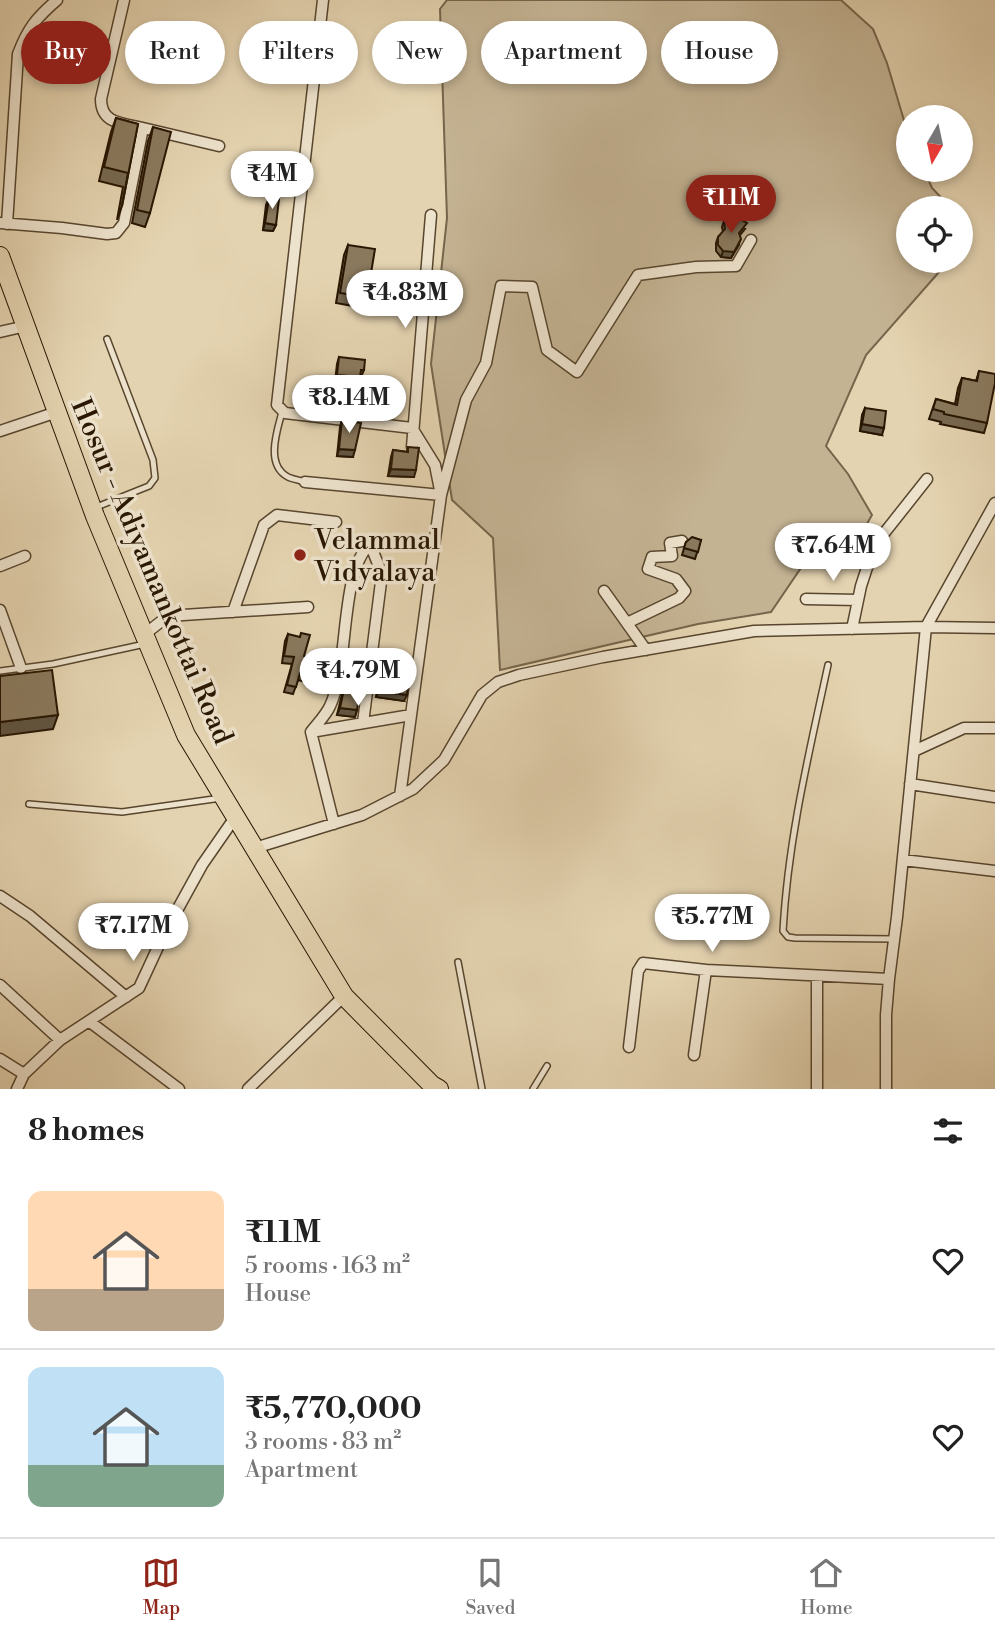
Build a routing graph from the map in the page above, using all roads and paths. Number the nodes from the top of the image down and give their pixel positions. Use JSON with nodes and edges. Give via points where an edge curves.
{"nodes":[{"id":1,"x":57,"y":0,"type":"edge"},
{"id":2,"x":124,"y":0,"type":"edge"},
{"id":3,"x":323,"y":0,"type":"edge"},
{"id":4,"x":143,"y":128,"type":"junction"},
{"id":5,"x":219,"y":146,"type":"dead end"},
{"id":6,"x":431,"y":215,"type":"dead end"},
{"id":7,"x":4,"y":224,"type":"edge"},
{"id":8,"x":751,"y":240,"type":"dead end"},
{"id":9,"x":0,"y":256,"type":"edge"},
{"id":10,"x":26,"y":326,"type":"junction"},
{"id":11,"x":0,"y":332,"type":"edge"},
{"id":12,"x":107,"y":339,"type":"dead end"},
{"id":13,"x":57,"y":412,"type":"junction"},
{"id":14,"x":282,"y":412,"type":"junction"},
{"id":15,"x":412,"y":428,"type":"junction"},
{"id":16,"x":0,"y":431,"type":"edge"},
{"id":17,"x":412,"y":447,"type":"edge"},
{"id":18,"x":927,"y":479,"type":"dead end"},
{"id":19,"x":304,"y":482,"type":"joint"},
{"id":20,"x":441,"y":495,"type":"junction"},
{"id":21,"x":995,"y":503,"type":"edge"},
{"id":22,"x":93,"y":509,"type":"junction"},
{"id":23,"x":336,"y":522,"type":"dead end"},
{"id":24,"x":682,"y":541,"type":"dead end"},
{"id":25,"x":25,"y":556,"type":"dead end"},
{"id":26,"x":0,"y":566,"type":"edge"},
{"id":27,"x":604,"y":591,"type":"dead end"},
{"id":28,"x":806,"y":598,"type":"dead end"},
{"id":29,"x":858,"y":600,"type":"junction"},
{"id":30,"x":308,"y":607,"type":"dead end"},
{"id":31,"x":0,"y":610,"type":"edge"},
{"id":32,"x":233,"y":612,"type":"junction"},
{"id":33,"x":627,"y":623,"type":"junction"},
{"id":34,"x":926,"y":627,"type":"junction"},
{"id":35,"x":995,"y":628,"type":"edge"},
{"id":36,"x":852,"y":629,"type":"junction"},
{"id":37,"x":146,"y":638,"type":"junction"},
{"id":38,"x":646,"y":650,"type":"junction"},
{"id":39,"x":828,"y":665,"type":"dead end"},
{"id":40,"x":21,"y":668,"type":"junction"},
{"id":41,"x":0,"y":671,"type":"edge"},
{"id":42,"x":411,"y":715,"type":"junction"},
{"id":43,"x":363,"y":723,"type":"junction"},
{"id":44,"x":995,"y":728,"type":"edge"},
{"id":45,"x":310,"y":732,"type":"junction"},
{"id":46,"x":914,"y":751,"type":"junction"},
{"id":47,"x":911,"y":784,"type":"junction"},
{"id":48,"x":400,"y":796,"type":"junction"},
{"id":49,"x":995,"y":797,"type":"edge"},
{"id":50,"x":225,"y":798,"type":"junction"},
{"id":51,"x":29,"y":804,"type":"dead end"},
{"id":52,"x":236,"y":817,"type":"junction"},
{"id":53,"x":334,"y":824,"type":"junction"},
{"id":54,"x":255,"y":848,"type":"junction"},
{"id":55,"x":903,"y":860,"type":"junction"},
{"id":56,"x":995,"y":871,"type":"edge"},
{"id":57,"x":0,"y":896,"type":"edge"},
{"id":58,"x":894,"y":939,"type":"junction"},
{"id":59,"x":458,"y":962,"type":"dead end"},
{"id":60,"x":706,"y":970,"type":"junction"},
{"id":61,"x":817,"y":977,"type":"junction"},
{"id":62,"x":888,"y":979,"type":"junction"},
{"id":63,"x":0,"y":985,"type":"edge"},
{"id":64,"x":344,"y":996,"type":"junction"},
{"id":65,"x":126,"y":997,"type":"junction"},
{"id":66,"x":90,"y":1022,"type":"junction"},
{"id":67,"x":60,"y":1040,"type":"junction"},
{"id":68,"x":629,"y":1047,"type":"dead end"},
{"id":69,"x":694,"y":1055,"type":"dead end"},
{"id":70,"x":0,"y":1059,"type":"edge"},
{"id":71,"x":547,"y":1066,"type":"dead end"},
{"id":72,"x":24,"y":1074,"type":"junction"},
{"id":73,"x":161,"y":1084,"type":"edge"},
{"id":74,"x":17,"y":1089,"type":"edge"},
{"id":75,"x":179,"y":1089,"type":"edge"},
{"id":76,"x":247,"y":1089,"type":"edge"},
{"id":77,"x":439,"y":1089,"type":"edge"},
{"id":78,"x":482,"y":1089,"type":"edge"},
{"id":79,"x":533,"y":1089,"type":"edge"},
{"id":80,"x":817,"y":1089,"type":"edge"},
{"id":81,"x":886,"y":1089,"type":"edge"}],
"edges":[{"from":1,"to":7,"type":"street","via":[[33,22],[18,54]]},
{"from":2,"to":4,"type":"street","via":[[101,107],[110,121]]},
{"from":3,"to":14,"type":"street","via":[[276,405]]},
{"from":4,"to":5,"type":"street"},
{"from":4,"to":7,"type":"street","via":[[124,223],[116,233]]},
{"from":6,"to":15,"type":"street"},
{"from":8,"to":20,"type":"street","via":[[736,266],[638,275],[577,372],[547,350],[531,287],[501,286],[486,363],[466,400]]},
{"from":9,"to":10,"type":"highway","name":"Hosur - Adiyamankottai Road"},
{"from":10,"to":11,"type":"street"},
{"from":10,"to":13,"type":"highway","name":"Hosur - Adiyamankottai Road"},
{"from":12,"to":22,"type":"lane","via":[[153,460],[155,478],[149,486]]},
{"from":13,"to":16,"type":"street"},
{"from":13,"to":22,"type":"highway","name":"Hosur - Adiyamankottai Road"},
{"from":14,"to":15,"type":"street"},
{"from":14,"to":19,"type":"lane","via":[[275,438],[279,469]]},
{"from":15,"to":17,"type":"street"},
{"from":15,"to":20,"type":"street","via":[[435,464]]},
{"from":18,"to":29,"type":"street","via":[[874,546]]},
{"from":19,"to":20,"type":"street"},
{"from":20,"to":42,"type":"street"},
{"from":21,"to":34,"type":"street"},
{"from":22,"to":37,"type":"highway","name":"Hosur - Adiyamankottai Road"},
{"from":23,"to":32,"type":"street","via":[[277,514],[264,525]]},
{"from":24,"to":33,"type":"street","via":[[670,543],[672,556],[652,557],[648,569],[676,579],[685,591]]},
{"from":25,"to":26,"type":"street"},
{"from":27,"to":33,"type":"street"},
{"from":28,"to":29,"type":"street"},
{"from":29,"to":36,"type":"street"},
{"from":30,"to":32,"type":"street"},
{"from":31,"to":40,"type":"street"},
{"from":32,"to":37,"type":"street","via":[[168,616]]},
{"from":33,"to":38,"type":"street"},
{"from":34,"to":35,"type":"street"},
{"from":34,"to":36,"type":"street"},
{"from":34,"to":46,"type":"street"},
{"from":36,"to":38,"type":"street","via":[[754,631]]},
{"from":37,"to":40,"type":"lane","via":[[53,664]]},
{"from":37,"to":50,"type":"highway","name":"Hosur - Adiyamankottai Road","via":[[186,735]]},
{"from":38,"to":48,"type":"street","via":[[498,682],[474,706],[444,760]]},
{"from":39,"to":58,"type":"lane","via":[[795,814],[783,932],[795,938]]},
{"from":40,"to":41,"type":"lane"},
{"from":42,"to":43,"type":"street"},
{"from":42,"to":48,"type":"street"},
{"from":43,"to":45,"type":"street"},
{"from":43,"to":45,"type":"street","via":[[382,575],[370,544],[363,550],[352,583],[341,669],[330,707]]},
{"from":44,"to":46,"type":"street","via":[[964,728]]},
{"from":45,"to":53,"type":"street"},
{"from":46,"to":47,"type":"street"},
{"from":47,"to":49,"type":"street"},
{"from":47,"to":55,"type":"street"},
{"from":48,"to":53,"type":"street"},
{"from":50,"to":51,"type":"lane","via":[[122,812]]},
{"from":50,"to":52,"type":"highway","name":"Hosur - Adiyamankottai Road"},
{"from":52,"to":54,"type":"highway","name":"Hosur - Adiyamankottai Road"},
{"from":52,"to":65,"type":"street","via":[[202,864],[139,988]]},
{"from":53,"to":54,"type":"street"},
{"from":54,"to":64,"type":"highway","name":"Hosur - Adiyamankottai Road"},
{"from":55,"to":56,"type":"street"},
{"from":55,"to":58,"type":"street"},
{"from":57,"to":65,"type":"street"},
{"from":58,"to":62,"type":"street"},
{"from":59,"to":78,"type":"lane"},
{"from":60,"to":61,"type":"street"},
{"from":60,"to":68,"type":"street","via":[[643,963]]},
{"from":60,"to":69,"type":"street"},
{"from":61,"to":62,"type":"street"},
{"from":61,"to":80,"type":"street"},
{"from":62,"to":81,"type":"street"},
{"from":63,"to":67,"type":"street"},
{"from":64,"to":76,"type":"street"},
{"from":64,"to":77,"type":"highway","name":"Hosur - Adiyamankottai Road"},
{"from":65,"to":66,"type":"street"},
{"from":66,"to":67,"type":"street"},
{"from":66,"to":73,"type":"street"},
{"from":67,"to":72,"type":"street"},
{"from":70,"to":72,"type":"street"},
{"from":71,"to":79,"type":"lane"},
{"from":72,"to":74,"type":"street"},
{"from":73,"to":75,"type":"street"}]}
